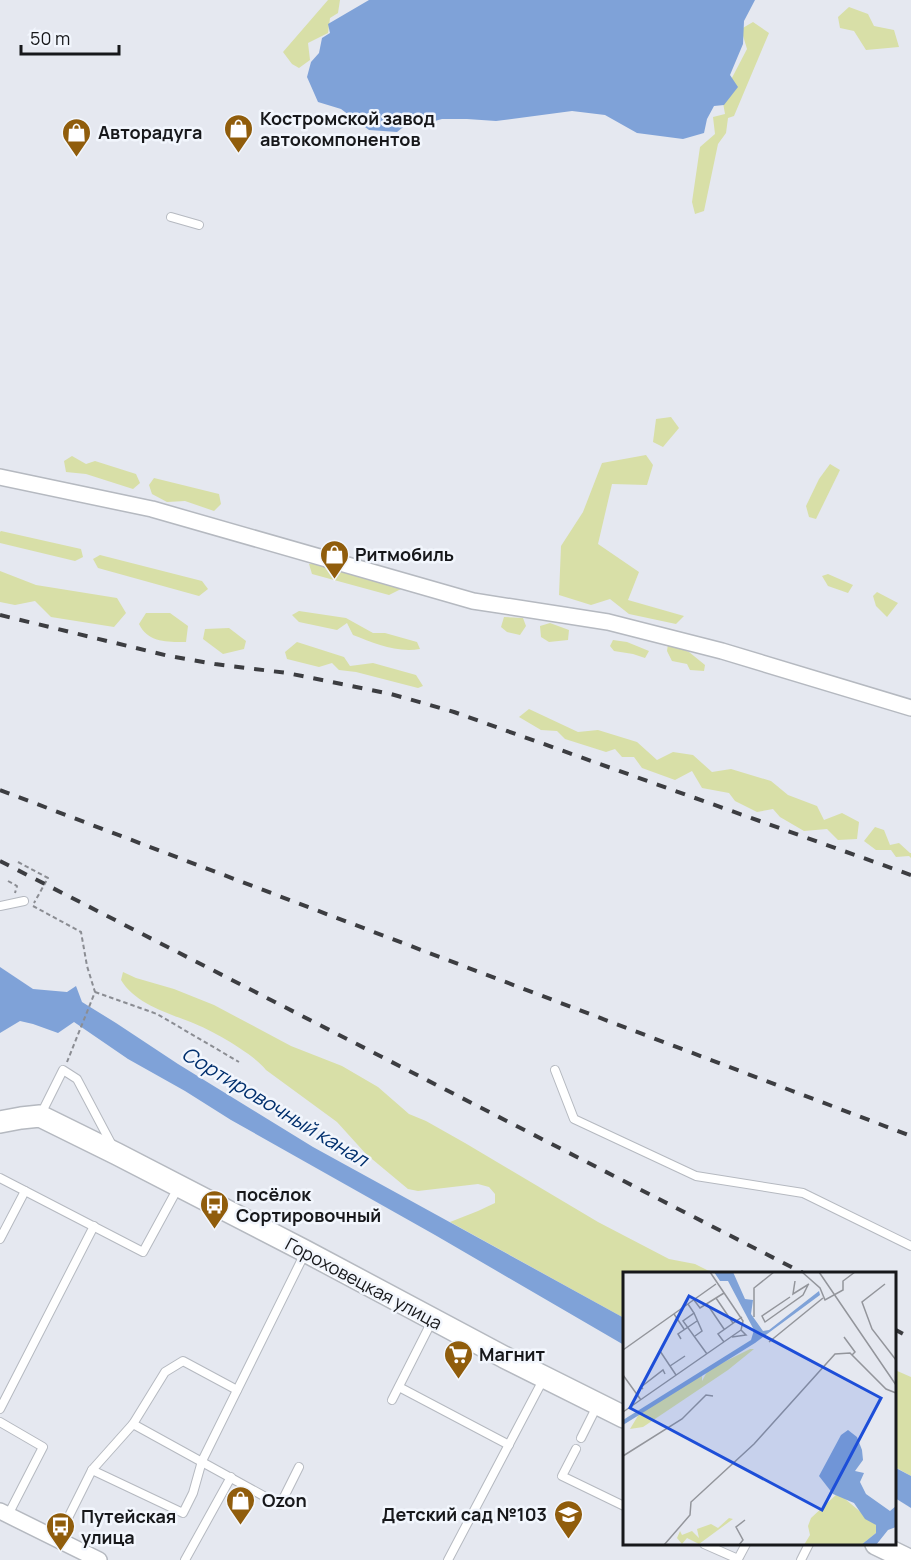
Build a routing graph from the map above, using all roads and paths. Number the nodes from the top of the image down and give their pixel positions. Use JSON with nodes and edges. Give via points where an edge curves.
{"nodes":[{"id":1,"x":171,"y":217,"type":"dead end"},
{"id":2,"x":200,"y":225,"type":"dead end"},
{"id":3,"x":0,"y":477,"type":"edge"},
{"id":4,"x":911,"y":708,"type":"edge"},
{"id":5,"x":18,"y":862,"type":"dead end"},
{"id":6,"x":8,"y":881,"type":"dead end"},
{"id":7,"x":24,"y":901,"type":"joint"},
{"id":8,"x":0,"y":906,"type":"edge"},
{"id":9,"x":95,"y":992,"type":"junction"},
{"id":10,"x":71,"y":1052,"type":"dead end"},
{"id":11,"x":239,"y":1062,"type":"dead end"},
{"id":12,"x":555,"y":1070,"type":"dead end"},
{"id":13,"x":40,"y":1116,"type":"junction"},
{"id":14,"x":0,"y":1122,"type":"edge"},
{"id":15,"x":117,"y":1154,"type":"junction"},
{"id":16,"x":0,"y":1178,"type":"edge"},
{"id":17,"x":179,"y":1186,"type":"junction"},
{"id":18,"x":25,"y":1191,"type":"junction"},
{"id":19,"x":94,"y":1226,"type":"junction"},
{"id":20,"x":0,"y":1239,"type":"edge"},
{"id":21,"x":911,"y":1246,"type":"edge"},
{"id":22,"x":305,"y":1251,"type":"junction"},
{"id":23,"x":433,"y":1319,"type":"junction"},
{"id":24,"x":544,"y":1377,"type":"junction"},
{"id":25,"x":399,"y":1387,"type":"junction"},
{"id":26,"x":237,"y":1390,"type":"junction"},
{"id":27,"x":392,"y":1400,"type":"dead end"},
{"id":28,"x":598,"y":1404,"type":"junction"},
{"id":29,"x":0,"y":1409,"type":"edge"},
{"id":30,"x":623,"y":1416,"type":"edge"},
{"id":31,"x":0,"y":1422,"type":"edge"},
{"id":32,"x":133,"y":1424,"type":"junction"},
{"id":33,"x":581,"y":1438,"type":"dead end"},
{"id":34,"x":509,"y":1445,"type":"junction"},
{"id":35,"x":576,"y":1449,"type":"dead end"},
{"id":36,"x":202,"y":1461,"type":"junction"},
{"id":37,"x":299,"y":1467,"type":"dead end"},
{"id":38,"x":92,"y":1470,"type":"junction"},
{"id":39,"x":231,"y":1478,"type":"junction"},
{"id":40,"x":623,"y":1506,"type":"edge"},
{"id":41,"x":4,"y":1513,"type":"edge"},
{"id":42,"x":57,"y":1540,"type":"junction"},
{"id":43,"x":706,"y":1545,"type":"edge"},
{"id":44,"x":745,"y":1545,"type":"edge"},
{"id":45,"x":808,"y":1545,"type":"edge"},
{"id":46,"x":878,"y":1545,"type":"edge"},
{"id":47,"x":99,"y":1560,"type":"edge"},
{"id":48,"x":185,"y":1560,"type":"edge"},
{"id":49,"x":448,"y":1560,"type":"edge"},
{"id":50,"x":801,"y":1560,"type":"edge"},
{"id":51,"x":909,"y":1560,"type":"edge"}],
"edges":[{"from":1,"to":2,"type":"lane"},
{"from":3,"to":4,"type":"street","via":[[152,509],[473,601],[608,622],[722,651]]},
{"from":5,"to":9,"type":"path","via":[[48,878],[33,906],[81,932]]},
{"from":6,"to":7,"type":"path","via":[[17,886],[14,896]]},
{"from":7,"to":8,"type":"lane"},
{"from":9,"to":10,"type":"path"},
{"from":9,"to":11,"type":"path","via":[[157,1014]]},
{"from":12,"to":21,"type":"lane","via":[[574,1119],[696,1176],[803,1193]]},
{"from":13,"to":14,"type":"street"},
{"from":13,"to":15,"type":"street","name":"Гороховецкая улица"},
{"from":13,"to":15,"type":"lane","via":[[63,1070],[77,1079]]},
{"from":15,"to":17,"type":"street","name":"Гороховецкая улица"},
{"from":16,"to":18,"type":"lane"},
{"from":17,"to":19,"type":"lane","via":[[143,1252]]},
{"from":17,"to":22,"type":"street","name":"Гороховецкая улица"},
{"from":18,"to":19,"type":"lane"},
{"from":18,"to":20,"type":"lane"},
{"from":19,"to":29,"type":"lane"},
{"from":22,"to":23,"type":"street","name":"Гороховецкая улица"},
{"from":22,"to":26,"type":"lane"},
{"from":23,"to":24,"type":"street","name":"Гороховецкая улица"},
{"from":23,"to":25,"type":"lane"},
{"from":24,"to":28,"type":"street","name":"Гороховецкая улица"},
{"from":24,"to":34,"type":"lane"},
{"from":25,"to":27,"type":"lane"},
{"from":25,"to":34,"type":"lane"},
{"from":26,"to":32,"type":"lane","via":[[183,1361],[165,1372]]},
{"from":26,"to":36,"type":"lane"},
{"from":28,"to":30,"type":"street","name":"Гороховецкая улица"},
{"from":28,"to":33,"type":"lane"},
{"from":31,"to":41,"type":"lane","via":[[43,1447]]},
{"from":32,"to":36,"type":"lane"},
{"from":32,"to":38,"type":"lane"},
{"from":34,"to":49,"type":"lane"},
{"from":35,"to":40,"type":"lane","via":[[562,1476]]},
{"from":36,"to":38,"type":"lane","via":[[183,1513]]},
{"from":36,"to":39,"type":"lane"},
{"from":37,"to":39,"type":"lane","via":[[280,1505]]},
{"from":38,"to":42,"type":"lane"},
{"from":39,"to":48,"type":"lane"},
{"from":41,"to":42,"type":"street"},
{"from":42,"to":47,"type":"street"},
{"from":43,"to":44,"type":"lane","via":[[738,1559]]},
{"from":45,"to":50,"type":"lane"},
{"from":46,"to":51,"type":"street"}]}
